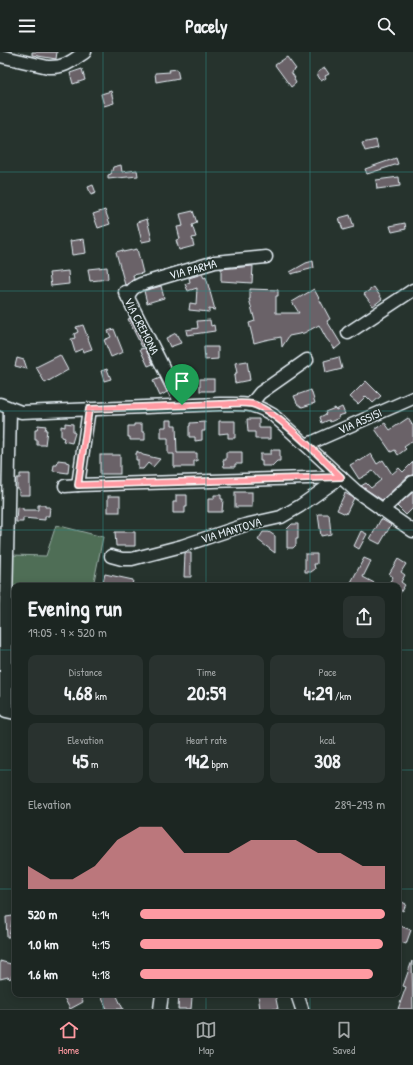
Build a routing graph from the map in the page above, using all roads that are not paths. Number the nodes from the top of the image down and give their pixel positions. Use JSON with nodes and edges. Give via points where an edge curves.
{"nodes":[{"id":1,"x":85,"y":52,"type":"edge"},
{"id":2,"x":0,"y":56,"type":"edge"},
{"id":3,"x":266,"y":257,"type":"dead end"},
{"id":4,"x":413,"y":290,"type":"edge"},
{"id":5,"x":126,"y":294,"type":"joint"},
{"id":6,"x":348,"y":333,"type":"dead end"},
{"id":7,"x":307,"y":360,"type":"dead end"},
{"id":8,"x":413,"y":398,"type":"edge"},
{"id":9,"x":251,"y":404,"type":"junction"},
{"id":10,"x":182,"y":405,"type":"junction"},
{"id":11,"x":5,"y":406,"type":"edge"},
{"id":12,"x":89,"y":409,"type":"junction"},
{"id":13,"x":306,"y":444,"type":"junction"},
{"id":14,"x":341,"y":477,"type":"junction"},
{"id":15,"x":413,"y":482,"type":"edge"},
{"id":16,"x":78,"y":485,"type":"junction"},
{"id":17,"x":65,"y":486,"type":"dead end"},
{"id":18,"x":382,"y":510,"type":"junction"},
{"id":19,"x":413,"y":531,"type":"edge"},
{"id":20,"x":111,"y":556,"type":"dead end"},
{"id":21,"x":3,"y":604,"type":"edge"},
{"id":22,"x":10,"y":712,"type":"edge"},
{"id":23,"x":162,"y":997,"type":"edge"},
{"id":24,"x":298,"y":997,"type":"edge"},
{"id":25,"x":160,"y":1009,"type":"edge"},
{"id":26,"x":302,"y":1009,"type":"edge"}],
"edges":[{"from":1,"to":2,"type":"street","via":[[56,68]]},
{"from":3,"to":5,"type":"street","name":"VIA PARMA","via":[[215,262],[141,284]]},
{"from":4,"to":6,"type":"street"},
{"from":5,"to":10,"type":"street","name":"VIA CREMONA"},
{"from":7,"to":9,"type":"street","via":[[260,393]]},
{"from":8,"to":13,"type":"street","name":"VIA ASSISI"},
{"from":9,"to":10,"type":"street"},
{"from":9,"to":13,"type":"street","via":[[273,415]]},
{"from":10,"to":12,"type":"street"},
{"from":11,"to":12,"type":"street","via":[[21,412]]},
{"from":11,"to":21,"type":"street"},
{"from":12,"to":16,"type":"street"},
{"from":13,"to":14,"type":"street"},
{"from":14,"to":16,"type":"street"},
{"from":14,"to":18,"type":"street"},
{"from":14,"to":20,"type":"street","name":"VIA MANTOVA","via":[[281,517],[245,524],[182,546],[132,559]]},
{"from":15,"to":18,"type":"street"},
{"from":16,"to":17,"type":"street"},
{"from":18,"to":19,"type":"street"},
{"from":21,"to":22,"type":"street"},
{"from":23,"to":25,"type":"street"},
{"from":24,"to":26,"type":"street"}]}
